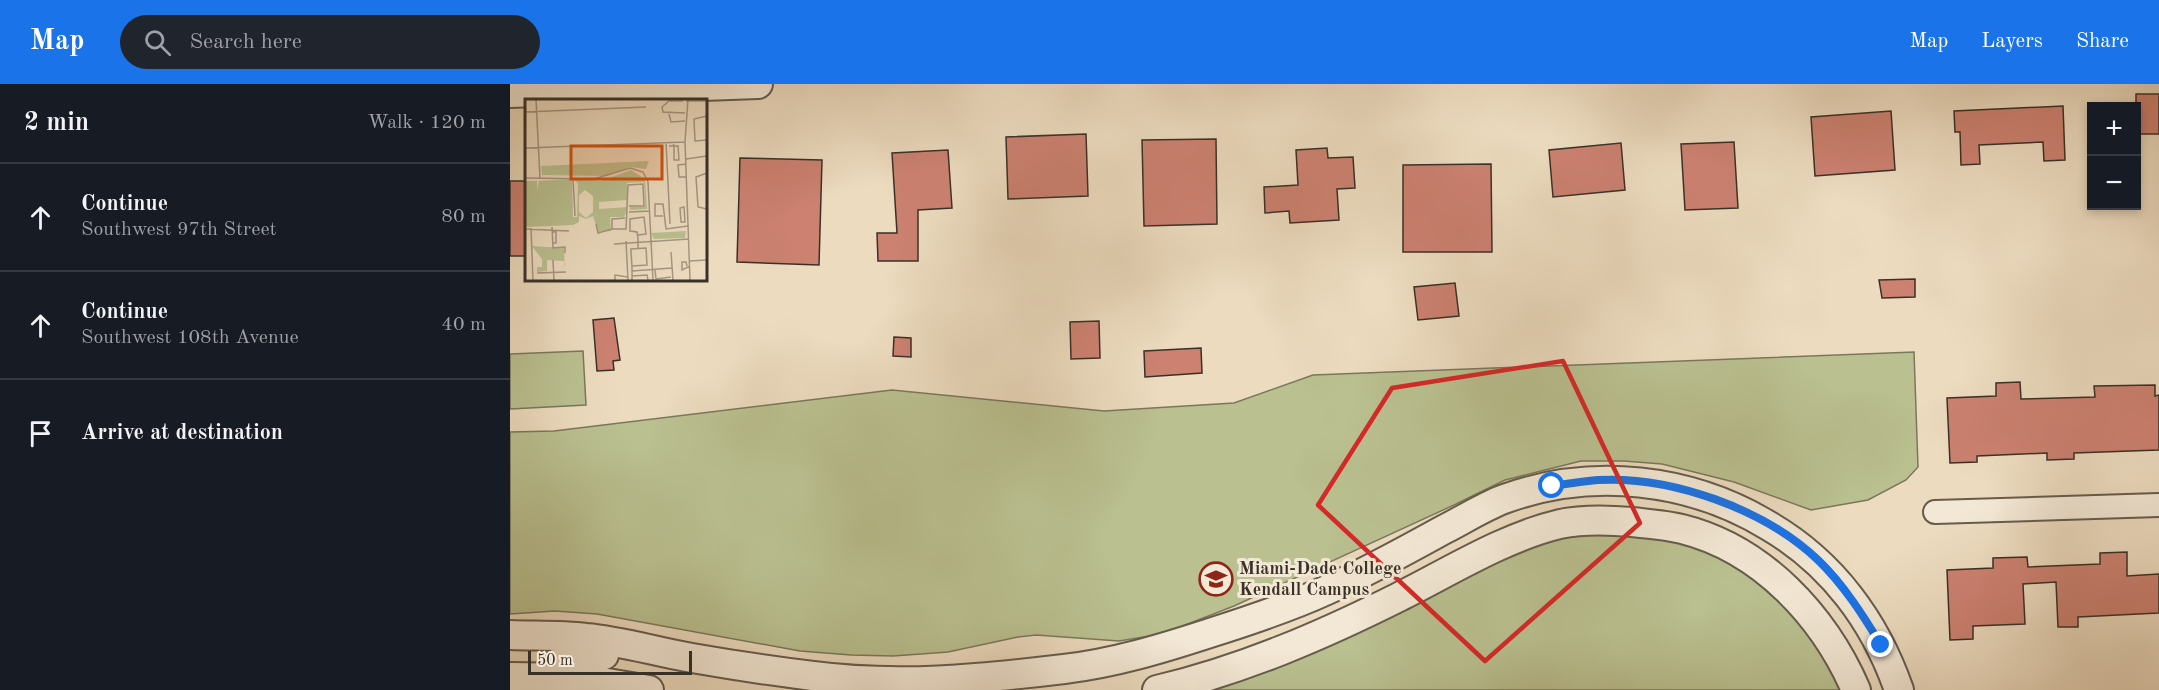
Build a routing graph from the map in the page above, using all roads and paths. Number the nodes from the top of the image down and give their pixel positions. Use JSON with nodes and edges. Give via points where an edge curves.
{"nodes":[{"id":1,"x":758,"y":84,"type":"edge"},
{"id":2,"x":510,"y":93,"type":"edge"},
{"id":3,"x":2159,"y":505,"type":"edge"},
{"id":4,"x":1935,"y":512,"type":"dead end"},
{"id":5,"x":1278,"y":610,"type":"junction"},
{"id":6,"x":510,"y":636,"type":"edge"},
{"id":7,"x":689,"y":658,"type":"junction"},
{"id":8,"x":510,"y":676,"type":"edge"},
{"id":9,"x":554,"y":676,"type":"junction"},
{"id":10,"x":1200,"y":678,"type":"junction"},
{"id":11,"x":649,"y":690,"type":"edge"},
{"id":12,"x":1157,"y":690,"type":"edge"},
{"id":13,"x":1856,"y":690,"type":"edge"},
{"id":14,"x":1899,"y":690,"type":"edge"}],
"edges":[{"from":1,"to":2,"type":"street"},
{"from":3,"to":4,"type":"street"},
{"from":5,"to":7,"type":"street","via":[[1179,644],[1078,668],[927,682],[840,679]]},
{"from":5,"to":10,"type":"street","via":[[1273,634],[1218,657]]},
{"from":5,"to":14,"type":"street","via":[[1333,588],[1504,500],[1576,482],[1650,483],[1723,502],[1759,519],[1807,551],[1831,574],[1865,620],[1881,645]]},
{"from":6,"to":7,"type":"street","via":[[622,642]]},
{"from":7,"to":9,"type":"street","via":[[648,663],[598,654],[570,655],[559,662]]},
{"from":8,"to":9,"type":"street"},
{"from":9,"to":11,"type":"street"},
{"from":10,"to":12,"type":"street"},
{"from":10,"to":13,"type":"street","via":[[1348,623],[1518,538],[1561,524],[1623,521],[1683,529],[1734,550],[1781,584],[1817,621]]}]}
